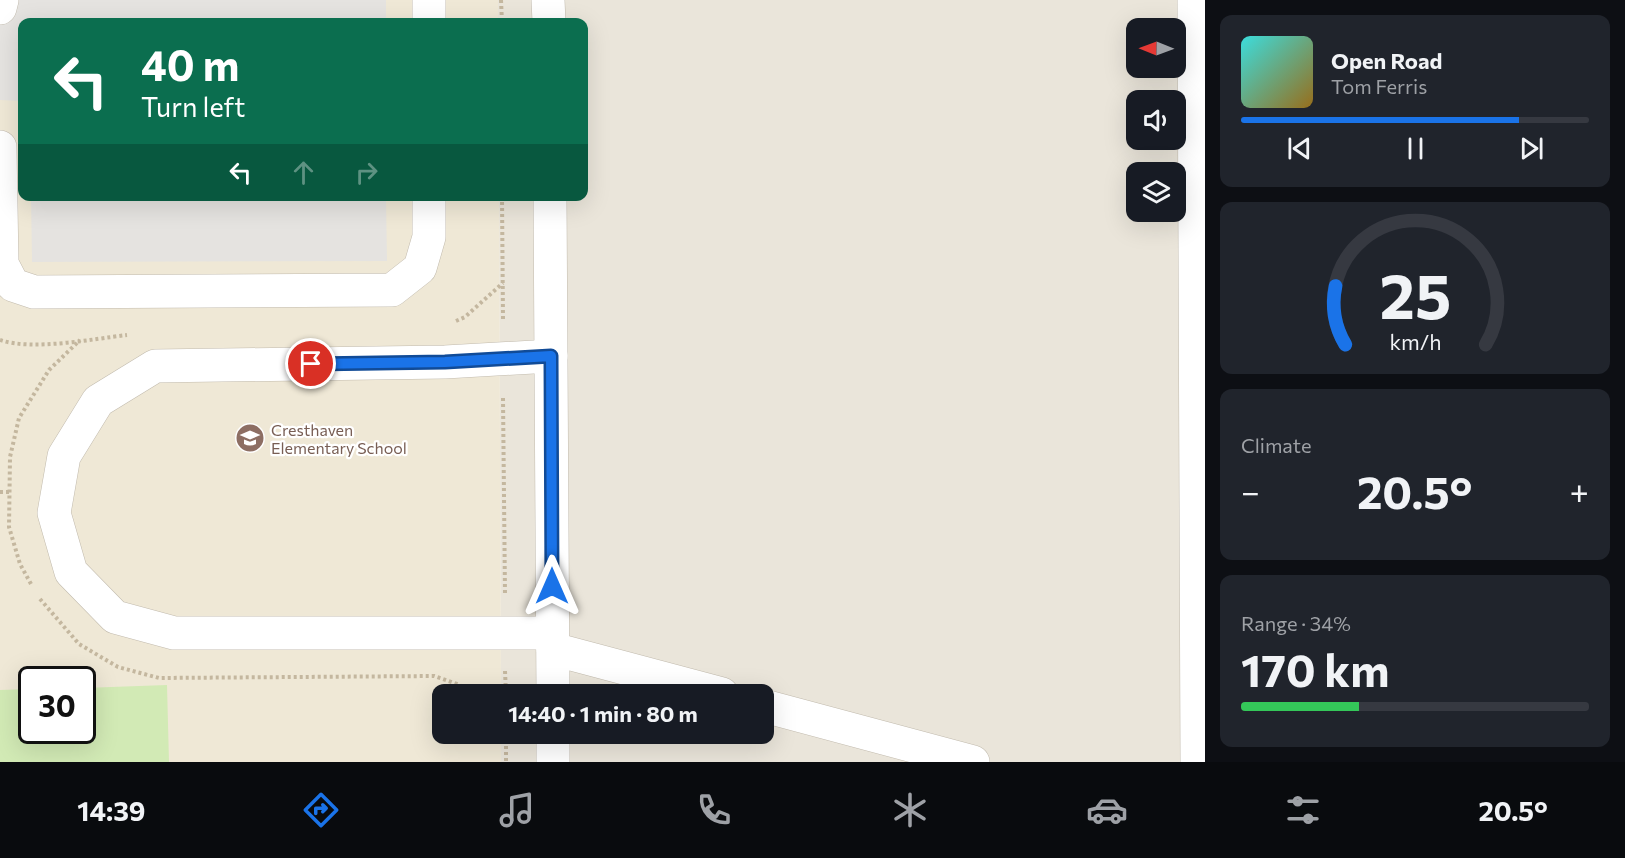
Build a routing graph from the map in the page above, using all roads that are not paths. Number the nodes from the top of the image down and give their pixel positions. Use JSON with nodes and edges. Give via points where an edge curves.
{"nodes":[{"id":1,"x":2,"y":0,"type":"edge"},
{"id":2,"x":429,"y":0,"type":"edge"},
{"id":3,"x":548,"y":0,"type":"edge"},
{"id":4,"x":1194,"y":0,"type":"edge"},
{"id":5,"x":0,"y":8,"type":"edge"},
{"id":6,"x":429,"y":18,"type":"edge"},
{"id":7,"x":549,"y":18,"type":"edge"},
{"id":8,"x":0,"y":147,"type":"edge"},
{"id":9,"x":429,"y":201,"type":"edge"},
{"id":10,"x":550,"y":201,"type":"edge"},
{"id":11,"x":551,"y":356,"type":"junction"},
{"id":12,"x":553,"y":641,"type":"junction"},
{"id":13,"x":553,"y":684,"type":"edge"},
{"id":14,"x":690,"y":684,"type":"edge"},
{"id":15,"x":774,"y":709,"type":"edge"},
{"id":16,"x":553,"y":744,"type":"edge"},
{"id":17,"x":553,"y":762,"type":"edge"},
{"id":18,"x":973,"y":762,"type":"edge"},
{"id":19,"x":1197,"y":762,"type":"edge"}],
"edges":[{"from":1,"to":5,"type":"street"},
{"from":2,"to":6,"type":"street"},
{"from":3,"to":7,"type":"street"},
{"from":4,"to":19,"type":"street"},
{"from":8,"to":9,"type":"street","via":[[2,264],[13,285],[34,292],[392,290],[420,268],[429,237]]},
{"from":10,"to":11,"type":"street"},
{"from":11,"to":12,"type":"street"},
{"from":11,"to":12,"type":"street","via":[[445,362],[155,366],[98,401],[64,456],[54,513],[71,572],[116,617],[174,633],[505,633]]},
{"from":12,"to":13,"type":"street"},
{"from":12,"to":14,"type":"street"},
{"from":15,"to":18,"type":"street"},
{"from":16,"to":17,"type":"street"}]}
